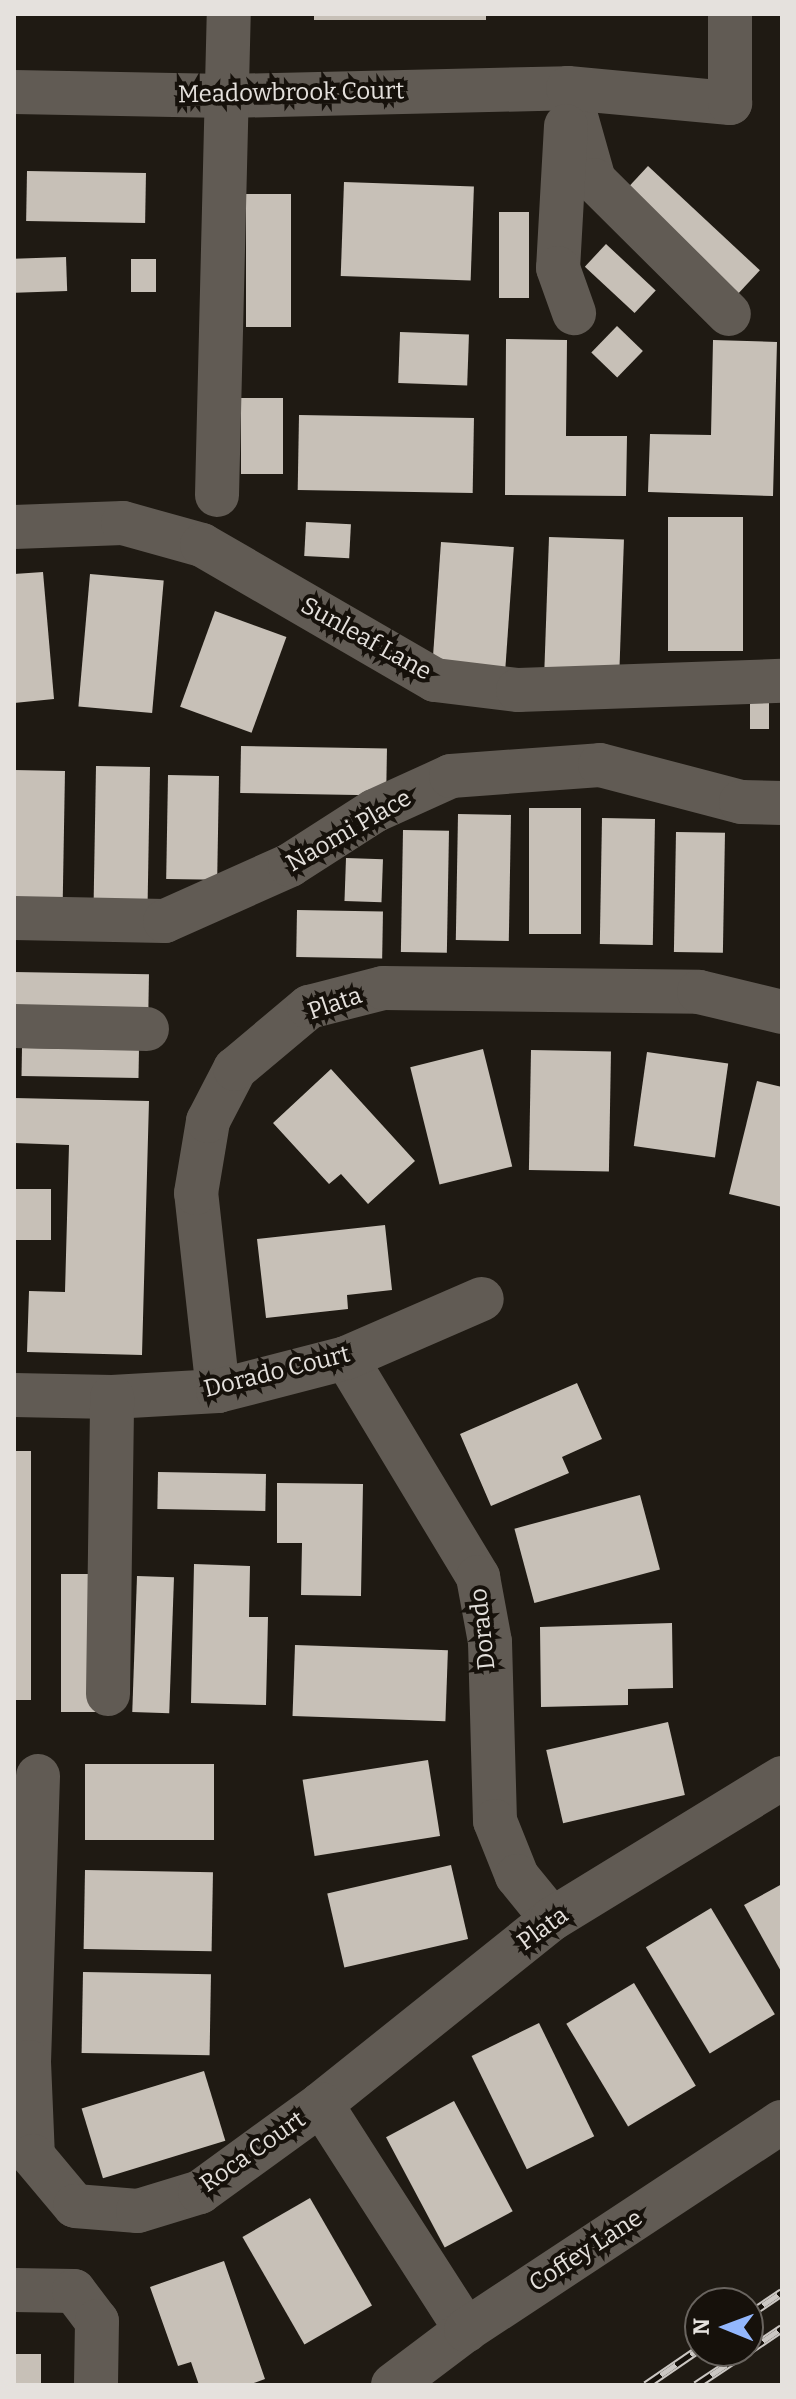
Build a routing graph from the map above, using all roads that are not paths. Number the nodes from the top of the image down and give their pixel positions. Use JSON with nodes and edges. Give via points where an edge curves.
{"nodes":[{"id":1,"x":229,"y":14,"type":"edge"},
{"id":2,"x":730,"y":14,"type":"edge"},
{"id":3,"x":568,"y":88,"type":"junction"},
{"id":4,"x":14,"y":92,"type":"edge"},
{"id":5,"x":227,"y":96,"type":"junction"},
{"id":6,"x":574,"y":313,"type":"dead end"},
{"id":7,"x":729,"y":314,"type":"dead end"},
{"id":8,"x":217,"y":495,"type":"dead end"},
{"id":9,"x":14,"y":527,"type":"edge"},
{"id":10,"x":782,"y":681,"type":"edge"},
{"id":11,"x":782,"y":803,"type":"edge"},
{"id":12,"x":14,"y":918,"type":"edge"},
{"id":13,"x":782,"y":1012,"type":"edge"},
{"id":14,"x":14,"y":1026,"type":"edge"},
{"id":15,"x":147,"y":1029,"type":"dead end"},
{"id":16,"x":482,"y":1299,"type":"dead end"},
{"id":17,"x":346,"y":1358,"type":"junction"},
{"id":18,"x":218,"y":1391,"type":"junction"},
{"id":19,"x":14,"y":1395,"type":"edge"},
{"id":20,"x":112,"y":1397,"type":"junction"},
{"id":21,"x":108,"y":1694,"type":"dead end"},
{"id":22,"x":38,"y":1776,"type":"dead end"},
{"id":23,"x":782,"y":1778,"type":"edge"},
{"id":24,"x":552,"y":1919,"type":"junction"},
{"id":25,"x":321,"y":2104,"type":"junction"},
{"id":26,"x":782,"y":2122,"type":"edge"},
{"id":27,"x":14,"y":2290,"type":"edge"},
{"id":28,"x":466,"y":2330,"type":"junction"},
{"id":29,"x":96,"y":2385,"type":"edge"},
{"id":30,"x":393,"y":2385,"type":"edge"}],
"edges":[{"from":1,"to":5,"type":"street"},
{"from":2,"to":3,"type":"street","name":"Meadowbrook Court","via":[[730,103]]},
{"from":3,"to":5,"type":"street","name":"Meadowbrook Court"},
{"from":3,"to":6,"type":"street","via":[[558,268]]},
{"from":3,"to":7,"type":"street","via":[[594,180]]},
{"from":4,"to":5,"type":"street","name":"Meadowbrook Court"},
{"from":5,"to":8,"type":"street"},
{"from":9,"to":10,"type":"street","name":"Sunleaf Lane","via":[[123,523],[202,545],[435,680],[518,690]]},
{"from":11,"to":12,"type":"street","name":"Naomi Place","via":[[741,802],[600,765],[451,776],[374,811],[290,865],[165,921]]},
{"from":13,"to":18,"type":"street","name":"Plata","via":[[699,992],[383,988],[309,1007],[235,1069],[208,1121],[196,1193]]},
{"from":14,"to":15,"type":"street"},
{"from":16,"to":17,"type":"street","name":"Dorado Court"},
{"from":17,"to":18,"type":"street","name":"Dorado Court"},
{"from":17,"to":24,"type":"street","name":"Dorado","via":[[478,1577],[490,1642],[495,1821],[517,1876]]},
{"from":18,"to":20,"type":"street","name":"Dorado Court"},
{"from":19,"to":20,"type":"street","name":"Dorado Court"},
{"from":20,"to":21,"type":"street"},
{"from":22,"to":25,"type":"street","name":"Roca Court","via":[[29,2062],[33,2156],[75,2206],[138,2211],[200,2192]]},
{"from":23,"to":24,"type":"street","name":"Plata"},
{"from":24,"to":25,"type":"street","name":"Plata"},
{"from":25,"to":28,"type":"street","name":"Roca Court"},
{"from":26,"to":28,"type":"street","name":"Coffey Lane"},
{"from":27,"to":29,"type":"street","via":[[74,2291],[97,2321]]},
{"from":28,"to":30,"type":"street","name":"Coffey Lane"}]}
